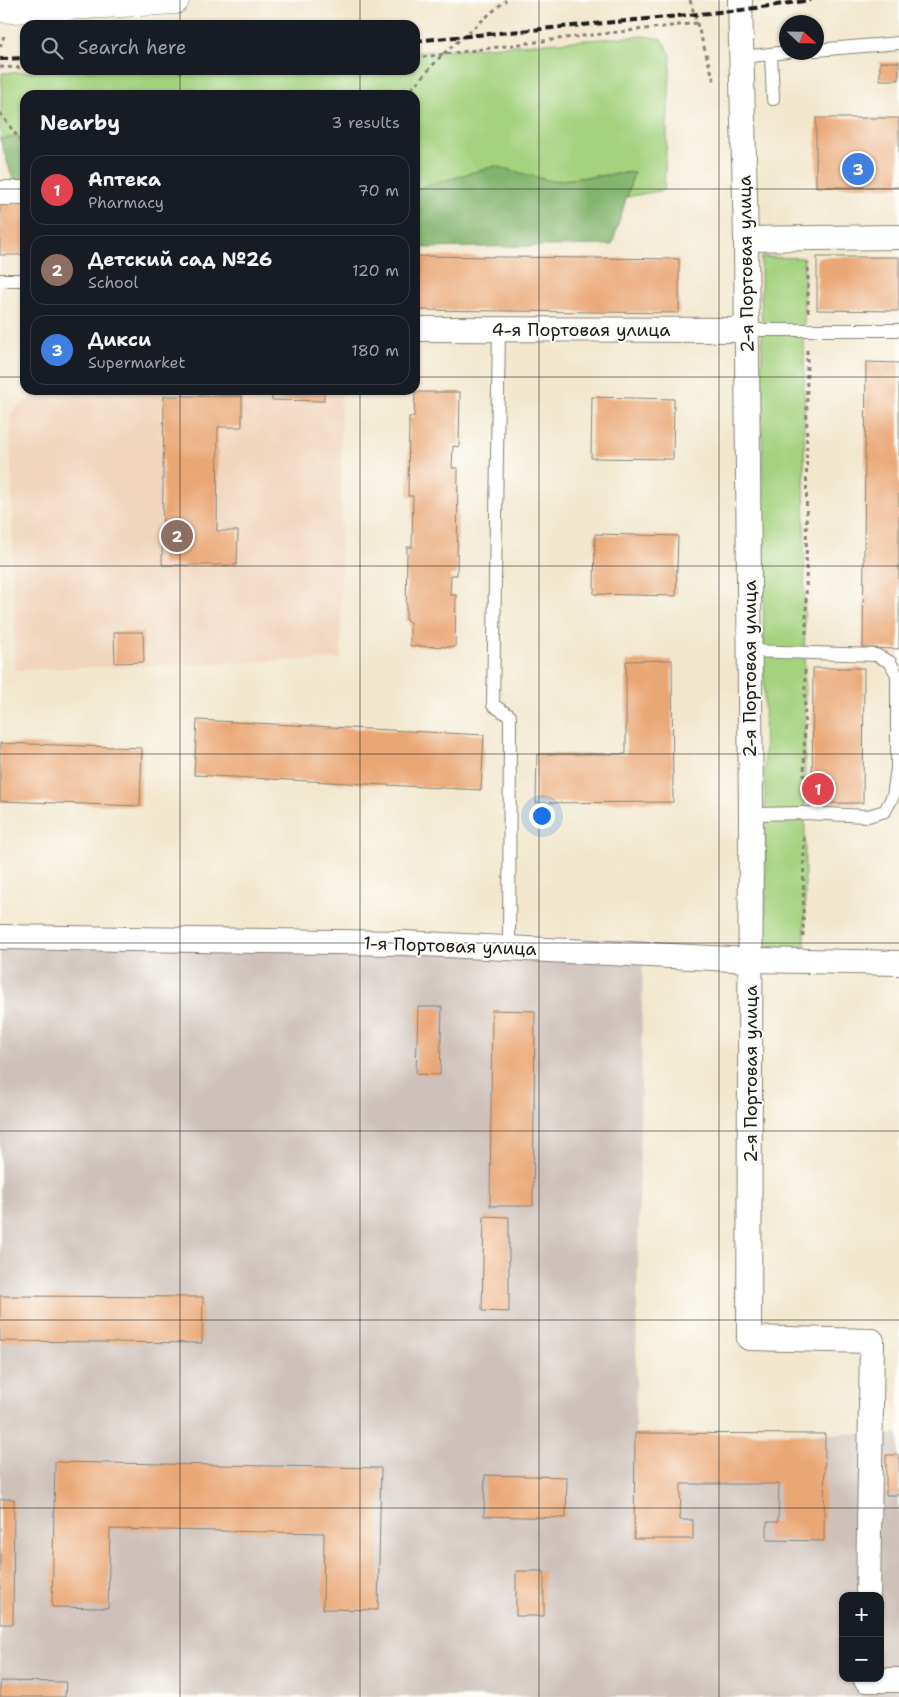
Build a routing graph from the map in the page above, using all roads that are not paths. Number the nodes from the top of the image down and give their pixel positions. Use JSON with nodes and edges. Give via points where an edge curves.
{"nodes":[{"id":1,"x":175,"y":0,"type":"edge"},
{"id":2,"x":740,"y":0,"type":"edge"},
{"id":3,"x":0,"y":8,"type":"edge"},
{"id":4,"x":899,"y":43,"type":"edge"},
{"id":5,"x":824,"y":49,"type":"edge"},
{"id":6,"x":779,"y":53,"type":"edge"},
{"id":7,"x":771,"y":54,"type":"junction"},
{"id":8,"x":742,"y":57,"type":"junction"},
{"id":9,"x":774,"y":99,"type":"dead end"},
{"id":10,"x":0,"y":193,"type":"edge"},
{"id":11,"x":20,"y":193,"type":"edge"},
{"id":12,"x":899,"y":237,"type":"edge"},
{"id":13,"x":746,"y":239,"type":"junction"},
{"id":14,"x":0,"y":280,"type":"edge"},
{"id":15,"x":20,"y":280,"type":"edge"},
{"id":16,"x":420,"y":329,"type":"edge"},
{"id":17,"x":499,"y":329,"type":"junction"},
{"id":18,"x":747,"y":330,"type":"junction"},
{"id":19,"x":899,"y":330,"type":"edge"},
{"id":20,"x":749,"y":651,"type":"junction"},
{"id":21,"x":898,"y":674,"type":"edge"},
{"id":22,"x":898,"y":734,"type":"edge"},
{"id":23,"x":751,"y":814,"type":"junction"},
{"id":24,"x":0,"y":937,"type":"edge"},
{"id":25,"x":509,"y":948,"type":"junction"},
{"id":26,"x":752,"y":960,"type":"junction"},
{"id":27,"x":899,"y":963,"type":"edge"},
{"id":28,"x":868,"y":1592,"type":"edge"},
{"id":29,"x":884,"y":1680,"type":"edge"},
{"id":30,"x":899,"y":1680,"type":"edge"}],
"edges":[{"from":1,"to":3,"type":"street"},
{"from":2,"to":8,"type":"street","name":"2-я Портовая улица"},
{"from":4,"to":5,"type":"lane"},
{"from":6,"to":7,"type":"lane"},
{"from":7,"to":8,"type":"lane"},
{"from":7,"to":9,"type":"lane"},
{"from":8,"to":13,"type":"street","name":"2-я Портовая улица"},
{"from":10,"to":11,"type":"street"},
{"from":12,"to":13,"type":"street"},
{"from":13,"to":18,"type":"street","name":"2-я Портовая улица"},
{"from":14,"to":15,"type":"lane"},
{"from":16,"to":17,"type":"street","name":"4-я Портовая улица"},
{"from":17,"to":18,"type":"street","name":"4-я Портовая улица"},
{"from":17,"to":25,"type":"lane","via":[[493,705],[510,716]]},
{"from":18,"to":19,"type":"lane"},
{"from":18,"to":20,"type":"street","name":"2-я Портовая улица"},
{"from":20,"to":21,"type":"lane","via":[[876,656],[890,662]]},
{"from":20,"to":23,"type":"street","name":"2-я Портовая улица"},
{"from":21,"to":22,"type":"lane"},
{"from":22,"to":23,"type":"lane","via":[[893,796],[885,812],[868,816]]},
{"from":23,"to":26,"type":"street","name":"2-я Портовая улица"},
{"from":24,"to":25,"type":"street","name":"1-я Портовая улица","via":[[403,943]]},
{"from":25,"to":26,"type":"street","name":"1-я Портовая улица"},
{"from":26,"to":27,"type":"street","name":"1-я Портовая улица"},
{"from":26,"to":28,"type":"street","name":"2-я Портовая улица","via":[[749,1338],[872,1341]]},
{"from":29,"to":30,"type":"street"}]}
